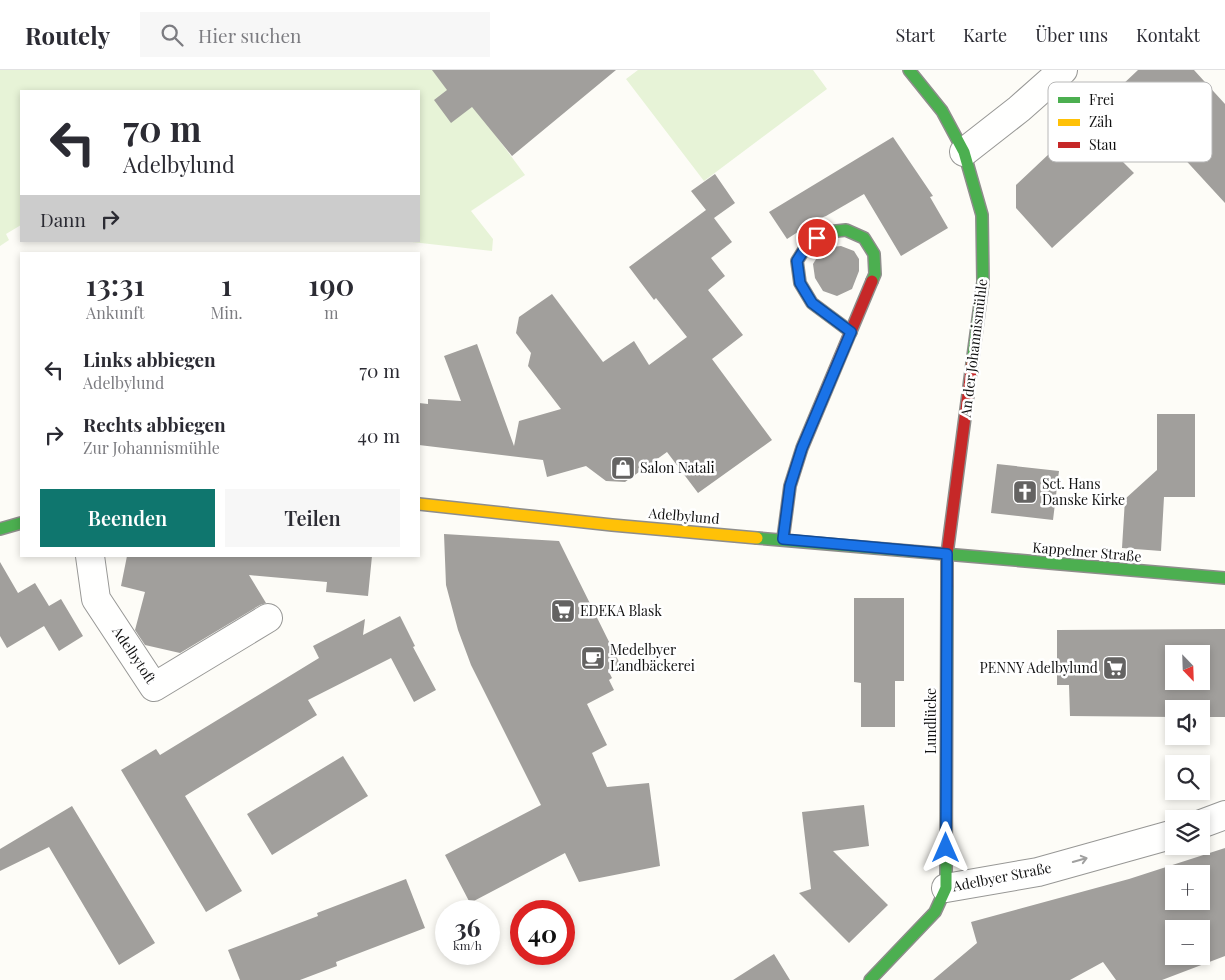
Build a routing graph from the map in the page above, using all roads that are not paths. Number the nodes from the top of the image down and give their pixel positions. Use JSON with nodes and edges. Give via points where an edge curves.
{"nodes":[{"id":1,"x":909,"y":70,"type":"edge"},
{"id":2,"x":1063,"y":70,"type":"edge"},
{"id":3,"x":1049,"y":82,"type":"edge"},
{"id":4,"x":1048,"y":83,"type":"edge"},
{"id":5,"x":964,"y":152,"type":"junction"},
{"id":6,"x":851,"y":332,"type":"junction"},
{"id":7,"x":420,"y":504,"type":"edge"},
{"id":8,"x":20,"y":523,"type":"edge"},
{"id":9,"x":0,"y":529,"type":"edge"},
{"id":10,"x":783,"y":539,"type":"junction"},
{"id":11,"x":947,"y":554,"type":"junction"},
{"id":12,"x":90,"y":557,"type":"edge"},
{"id":13,"x":1225,"y":578,"type":"edge"},
{"id":14,"x":268,"y":618,"type":"dead end"},
{"id":15,"x":1225,"y":815,"type":"edge"},
{"id":16,"x":1210,"y":821,"type":"edge"},
{"id":17,"x":1165,"y":837,"type":"edge"},
{"id":18,"x":946,"y":888,"type":"junction"},
{"id":19,"x":870,"y":980,"type":"edge"}],
"edges":[{"from":1,"to":5,"type":"street","name":"An der Johannismühle","via":[[942,110]]},
{"from":2,"to":3,"type":"street"},
{"from":4,"to":5,"type":"street"},
{"from":5,"to":11,"type":"street","name":"An der Johannismühle","via":[[982,215],[983,282]]},
{"from":6,"to":6,"type":"street","via":[[876,274],[874,254],[864,238],[846,230],[827,232],[807,245],[797,261],[800,283],[812,303]]},
{"from":6,"to":10,"type":"street","via":[[802,448],[790,486]]},
{"from":7,"to":10,"type":"street","name":"Adelbylund"},
{"from":8,"to":9,"type":"street"},
{"from":10,"to":11,"type":"street","name":"Adelbylund"},
{"from":11,"to":13,"type":"street","name":"Kappelner Straße"},
{"from":11,"to":18,"type":"street","name":"Lundlücke"},
{"from":12,"to":14,"type":"street","name":"Adelbytoft","via":[[96,599],[154,687]]},
{"from":15,"to":16,"type":"street"},
{"from":18,"to":17,"type":"street","name":"Adelbyer Straße","one_way":true,"via":[[1038,872]]},
{"from":18,"to":19,"type":"street","name":"Adelbyer Straße","via":[[936,912]]}]}
